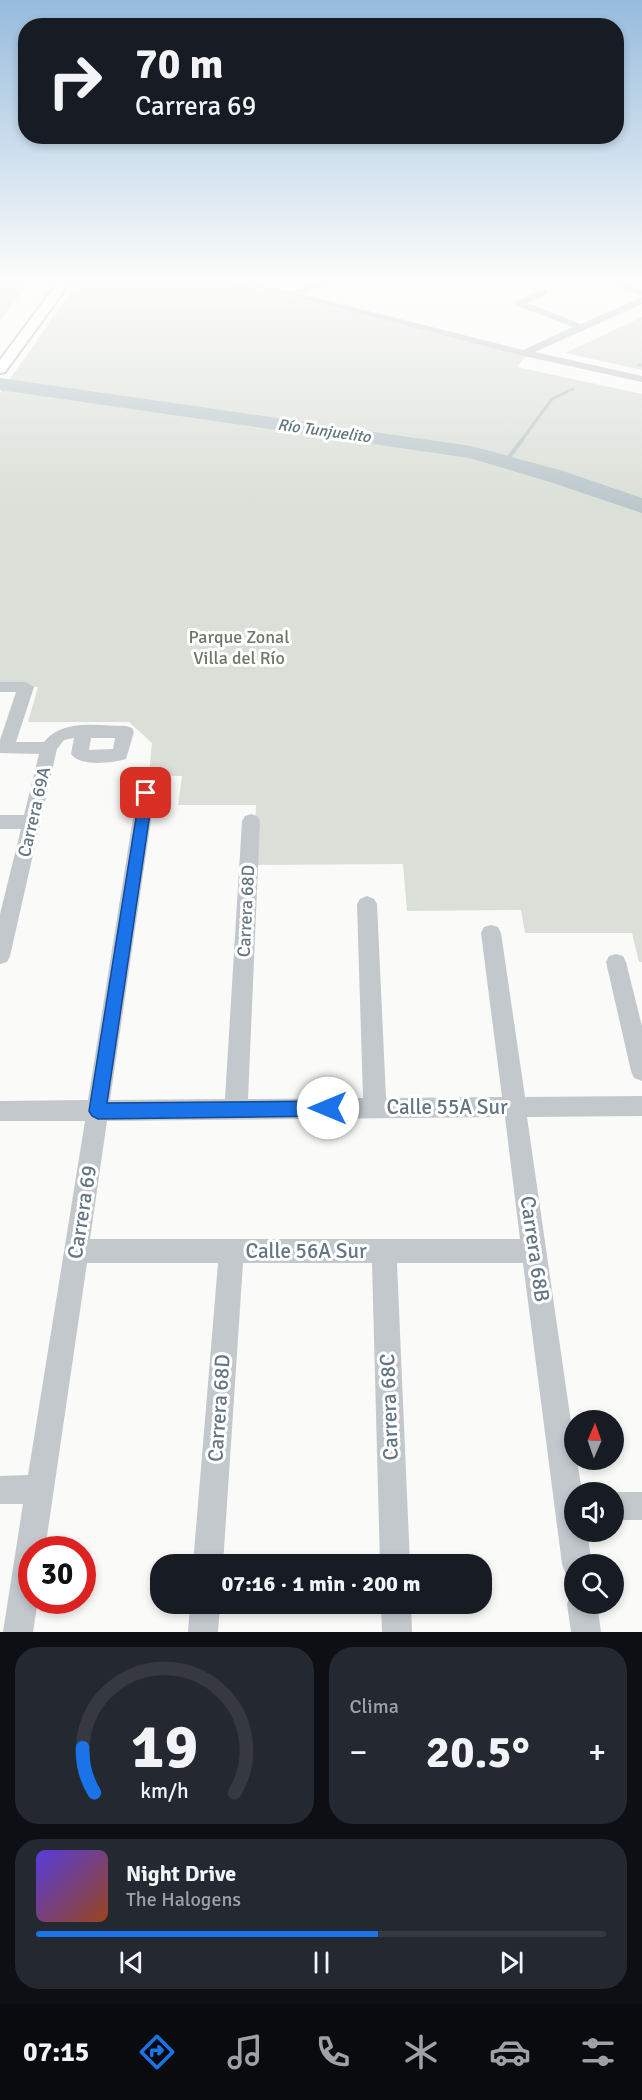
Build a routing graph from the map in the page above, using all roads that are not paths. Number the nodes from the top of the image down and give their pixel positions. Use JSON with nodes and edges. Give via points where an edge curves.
{"nodes":[{"id":1,"x":543,"y":357,"type":"edge"},
{"id":2,"x":642,"y":379,"type":"edge"},
{"id":3,"x":0,"y":687,"type":"edge"},
{"id":4,"x":84,"y":731,"type":"junction"},
{"id":5,"x":3,"y":747,"type":"edge"},
{"id":6,"x":50,"y":748,"type":"junction"},
{"id":7,"x":146,"y":793,"type":"dead end"},
{"id":8,"x":250,"y":821,"type":"dead end"},
{"id":9,"x":0,"y":822,"type":"edge"},
{"id":10,"x":32,"y":822,"type":"junction"},
{"id":11,"x":7,"y":899,"type":"edge"},
{"id":12,"x":367,"y":904,"type":"dead end"},
{"id":13,"x":490,"y":933,"type":"dead end"},
{"id":14,"x":0,"y":956,"type":"edge"},
{"id":15,"x":616,"y":962,"type":"dead end"},
{"id":16,"x":642,"y":1071,"type":"edge"},
{"id":17,"x":642,"y":1106,"type":"edge"},
{"id":18,"x":516,"y":1107,"type":"junction"},
{"id":19,"x":375,"y":1108,"type":"junction"},
{"id":20,"x":236,"y":1109,"type":"junction"},
{"id":21,"x":0,"y":1111,"type":"edge"},
{"id":22,"x":98,"y":1111,"type":"junction"},
{"id":23,"x":384,"y":1250,"type":"junction"},
{"id":24,"x":76,"y":1251,"type":"junction"},
{"id":25,"x":231,"y":1251,"type":"junction"},
{"id":26,"x":535,"y":1251,"type":"junction"},
{"id":27,"x":568,"y":1482,"type":"edge"},
{"id":28,"x":40,"y":1489,"type":"junction"},
{"id":29,"x":0,"y":1490,"type":"edge"},
{"id":30,"x":624,"y":1506,"type":"edge"},
{"id":31,"x":642,"y":1506,"type":"edge"},
{"id":32,"x":209,"y":1554,"type":"edge"},
{"id":33,"x":394,"y":1554,"type":"edge"},
{"id":34,"x":204,"y":1614,"type":"edge"},
{"id":35,"x":396,"y":1614,"type":"edge"},
{"id":36,"x":583,"y":1614,"type":"edge"},
{"id":37,"x":18,"y":1632,"type":"edge"},
{"id":38,"x":203,"y":1632,"type":"edge"},
{"id":39,"x":397,"y":1632,"type":"edge"},
{"id":40,"x":586,"y":1632,"type":"edge"}],
"edges":[{"from":1,"to":2,"type":"street"},
{"from":3,"to":5,"type":"street","via":[[26,687]]},
{"from":4,"to":4,"type":"street","name":"Carrera 69A","via":[[125,732],[120,755],[80,754]]},
{"from":4,"to":6,"type":"street","name":"Carrera 69A","via":[[58,736]]},
{"from":5,"to":6,"type":"street"},
{"from":6,"to":10,"type":"street","name":"Carrera 69A"},
{"from":7,"to":22,"type":"street","name":"Carrera 69"},
{"from":8,"to":20,"type":"street","name":"Carrera 68D"},
{"from":9,"to":10,"type":"street"},
{"from":10,"to":11,"type":"street","name":"Carrera 69A"},
{"from":11,"to":14,"type":"street","name":"Carrera 69A"},
{"from":12,"to":19,"type":"street"},
{"from":13,"to":18,"type":"street","name":"Carrera 68B"},
{"from":15,"to":16,"type":"street"},
{"from":17,"to":18,"type":"street","name":"Calle 55A Sur"},
{"from":18,"to":19,"type":"street","name":"Calle 55A Sur"},
{"from":18,"to":26,"type":"street","name":"Carrera 68B"},
{"from":19,"to":20,"type":"street","name":"Calle 55A Sur"},
{"from":20,"to":22,"type":"street","name":"Calle 55A Sur"},
{"from":21,"to":22,"type":"street","name":"Calle 55A Sur"},
{"from":22,"to":24,"type":"street","name":"Carrera 69"},
{"from":23,"to":25,"type":"street","name":"Calle 56A Sur"},
{"from":23,"to":26,"type":"street","name":"Calle 56A Sur"},
{"from":23,"to":33,"type":"street","name":"Carrera 68C"},
{"from":24,"to":25,"type":"street","name":"Calle 56A Sur"},
{"from":24,"to":28,"type":"street","name":"Carrera 69"},
{"from":25,"to":32,"type":"street","name":"Carrera 68D"},
{"from":26,"to":27,"type":"street","name":"Carrera 68B"},
{"from":28,"to":29,"type":"street"},
{"from":28,"to":37,"type":"street","name":"Carrera 69"},
{"from":30,"to":31,"type":"street"},
{"from":34,"to":38,"type":"street"},
{"from":35,"to":39,"type":"street"},
{"from":36,"to":40,"type":"street"}]}
